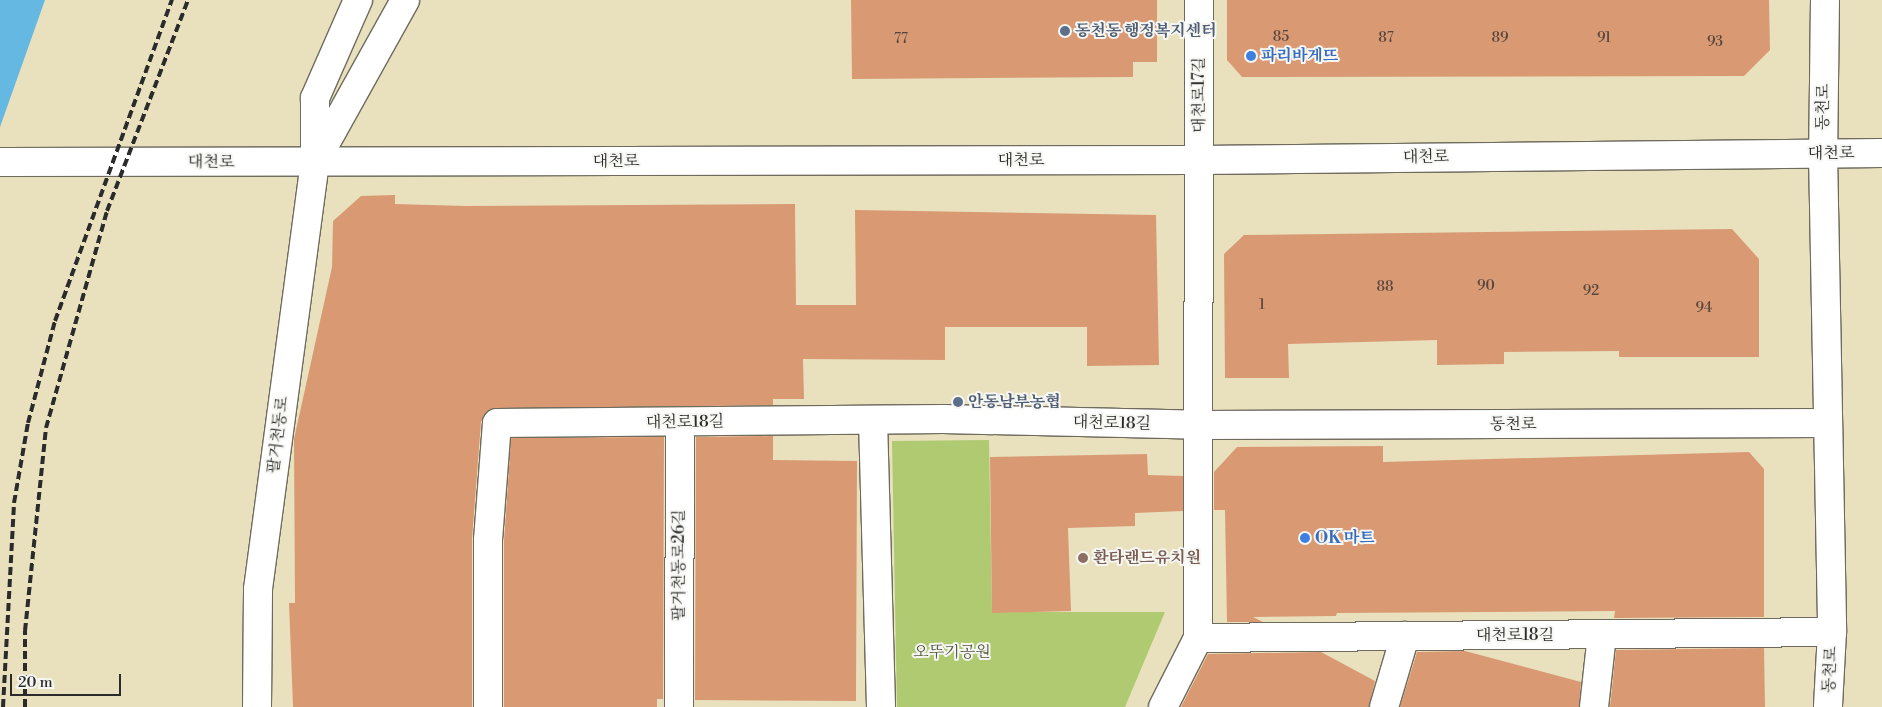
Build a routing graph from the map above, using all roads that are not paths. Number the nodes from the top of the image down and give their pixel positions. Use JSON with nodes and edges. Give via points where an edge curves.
{"nodes":[{"id":1,"x":358,"y":0,"type":"edge"},
{"id":2,"x":405,"y":0,"type":"edge"},
{"id":3,"x":1199,"y":0,"type":"edge"},
{"id":4,"x":1825,"y":0,"type":"edge"},
{"id":5,"x":1823,"y":153,"type":"junction"},
{"id":6,"x":1882,"y":153,"type":"edge"},
{"id":7,"x":1199,"y":160,"type":"junction"},
{"id":8,"x":0,"y":162,"type":"edge"},
{"id":9,"x":315,"y":163,"type":"junction"},
{"id":10,"x":873,"y":420,"type":"junction"},
{"id":11,"x":680,"y":423,"type":"junction"},
{"id":12,"x":1826,"y":423,"type":"junction"},
{"id":13,"x":1200,"y":425,"type":"junction"},
{"id":14,"x":1832,"y":632,"type":"junction"},
{"id":15,"x":1602,"y":635,"type":"junction"},
{"id":16,"x":1405,"y":636,"type":"junction"},
{"id":17,"x":1198,"y":638,"type":"junction"},
{"id":18,"x":257,"y":707,"type":"edge"},
{"id":19,"x":488,"y":707,"type":"edge"},
{"id":20,"x":679,"y":707,"type":"edge"},
{"id":21,"x":881,"y":707,"type":"edge"},
{"id":22,"x":1163,"y":707,"type":"edge"},
{"id":23,"x":1384,"y":707,"type":"edge"},
{"id":24,"x":1594,"y":707,"type":"edge"},
{"id":25,"x":1828,"y":707,"type":"edge"}],
"edges":[{"from":1,"to":9,"type":"street","name":"팔거천동로","via":[[315,98]]},
{"from":2,"to":9,"type":"street","name":"팔거천동로"},
{"from":3,"to":7,"type":"street","name":"대천로17길"},
{"from":4,"to":5,"type":"street","name":"동천로"},
{"from":5,"to":6,"type":"street","name":"대천로"},
{"from":5,"to":7,"type":"street","name":"대천로"},
{"from":5,"to":12,"type":"street","name":"동천로"},
{"from":7,"to":9,"type":"street","name":"대천로"},
{"from":7,"to":13,"type":"street"},
{"from":8,"to":9,"type":"street","name":"대천로"},
{"from":9,"to":18,"type":"street","name":"팔거천동로","via":[[258,589]]},
{"from":10,"to":11,"type":"street","name":"대천로18길"},
{"from":10,"to":13,"type":"street","name":"대천로18길"},
{"from":10,"to":21,"type":"street"},
{"from":11,"to":19,"type":"street","name":"대천로18길","via":[[497,423],[488,540]]},
{"from":11,"to":20,"type":"street","name":"팔거천동로26길"},
{"from":12,"to":13,"type":"street","name":"동천로"},
{"from":12,"to":14,"type":"street","name":"동천로"},
{"from":13,"to":17,"type":"street"},
{"from":14,"to":15,"type":"street","name":"대천로18길"},
{"from":14,"to":25,"type":"street","name":"동천로"},
{"from":15,"to":16,"type":"street","name":"대천로18길"},
{"from":15,"to":24,"type":"street"},
{"from":16,"to":17,"type":"street","name":"대천로18길"},
{"from":16,"to":23,"type":"street"},
{"from":17,"to":22,"type":"street"}]}
